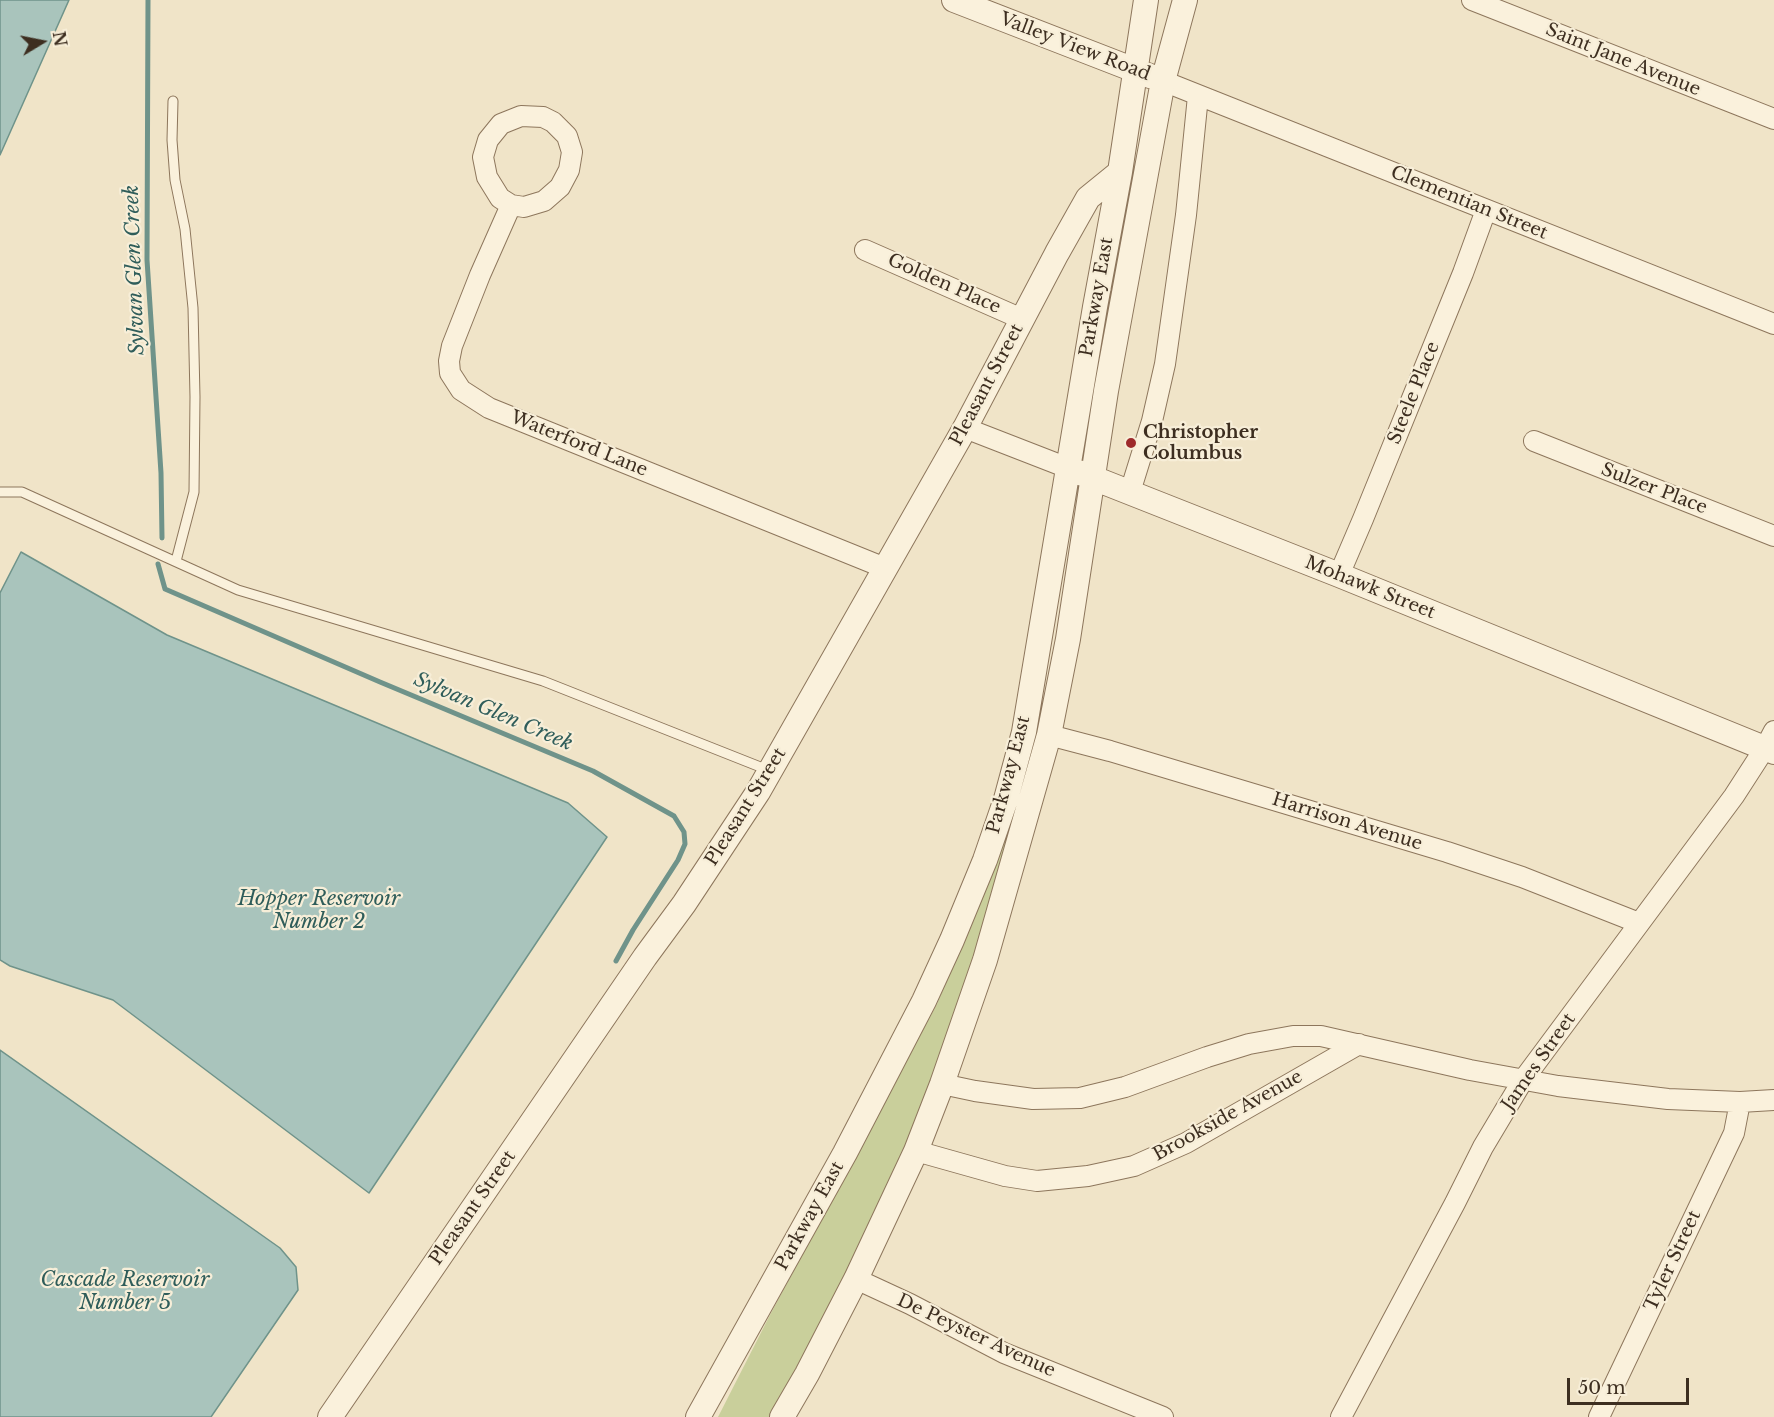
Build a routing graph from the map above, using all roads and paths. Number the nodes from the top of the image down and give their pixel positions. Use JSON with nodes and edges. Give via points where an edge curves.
{"nodes":[{"id":1,"x":954,"y":0,"type":"edge"},
{"id":2,"x":1146,"y":0,"type":"edge"},
{"id":3,"x":1185,"y":0,"type":"edge"},
{"id":4,"x":1472,"y":0,"type":"edge"},
{"id":5,"x":1135,"y":70,"type":"junction"},
{"id":6,"x":1163,"y":81,"type":"junction"},
{"id":7,"x":1198,"y":96,"type":"junction"},
{"id":8,"x":173,"y":101,"type":"dead end"},
{"id":9,"x":1774,"y":119,"type":"edge"},
{"id":10,"x":1120,"y":172,"type":"junction"},
{"id":11,"x":511,"y":205,"type":"junction"},
{"id":12,"x":1486,"y":210,"type":"junction"},
{"id":13,"x":865,"y":249,"type":"dead end"},
{"id":14,"x":1022,"y":319,"type":"junction"},
{"id":15,"x":1774,"y":324,"type":"edge"},
{"id":16,"x":965,"y":428,"type":"junction"},
{"id":17,"x":1534,"y":441,"type":"dead end"},
{"id":18,"x":1068,"y":468,"type":"junction"},
{"id":19,"x":1092,"y":478,"type":"junction"},
{"id":20,"x":0,"y":492,"type":"edge"},
{"id":21,"x":1130,"y":492,"type":"junction"},
{"id":22,"x":1774,"y":536,"type":"edge"},
{"id":23,"x":176,"y":561,"type":"junction"},
{"id":24,"x":885,"y":568,"type":"junction"},
{"id":25,"x":1339,"y":575,"type":"junction"},
{"id":26,"x":1049,"y":735,"type":"junction"},
{"id":27,"x":1771,"y":744,"type":"edge"},
{"id":28,"x":770,"y":771,"type":"junction"},
{"id":29,"x":1639,"y":923,"type":"junction"},
{"id":30,"x":1359,"y":1044,"type":"junction"},
{"id":31,"x":1523,"y":1080,"type":"junction"},
{"id":32,"x":942,"y":1083,"type":"junction"},
{"id":33,"x":1774,"y":1100,"type":"edge"},
{"id":34,"x":1740,"y":1102,"type":"junction"},
{"id":35,"x":916,"y":1151,"type":"junction"},
{"id":36,"x":856,"y":1279,"type":"junction"},
{"id":37,"x":330,"y":1417,"type":"edge"},
{"id":38,"x":698,"y":1417,"type":"edge"},
{"id":39,"x":782,"y":1417,"type":"edge"},
{"id":40,"x":1163,"y":1417,"type":"edge"},
{"id":41,"x":1341,"y":1417,"type":"edge"},
{"id":42,"x":1599,"y":1417,"type":"edge"}],
"edges":[{"from":1,"to":5,"type":"street","name":"Valley View Road"},
{"from":2,"to":5,"type":"street","name":"Parkway East"},
{"from":3,"to":6,"type":"street"},
{"from":4,"to":9,"type":"street","name":"Saint Jane Avenue"},
{"from":5,"to":6,"type":"street","name":"Valley View Road"},
{"from":5,"to":10,"type":"street","name":"Parkway East"},
{"from":6,"to":7,"type":"street","name":"Clementian Street"},
{"from":6,"to":19,"type":"street","name":"Parkway East"},
{"from":7,"to":12,"type":"street","name":"Clementian Street"},
{"from":7,"to":21,"type":"street","via":[[1165,364]]},
{"from":8,"to":23,"type":"lane","via":[[175,180],[185,229],[193,308],[195,397],[194,492]]},
{"from":10,"to":14,"type":"street","name":"Pleasant Street","via":[[1088,198]]},
{"from":10,"to":18,"type":"street","name":"Parkway East"},
{"from":11,"to":11,"type":"street","via":[[524,207],[544,201],[560,187],[569,170],[572,152],[567,136],[543,117],[521,116],[501,124],[488,140],[483,157],[487,177],[500,198]]},
{"from":11,"to":24,"type":"street","name":"Waterford Lane","via":[[452,346],[450,373],[461,390],[489,408]]},
{"from":12,"to":15,"type":"street","name":"Clementian Street"},
{"from":12,"to":25,"type":"street","name":"Steele Place"},
{"from":13,"to":14,"type":"street","name":"Golden Place"},
{"from":14,"to":16,"type":"street","name":"Pleasant Street"},
{"from":16,"to":18,"type":"street","name":"Mohawk Street"},
{"from":16,"to":24,"type":"street","name":"Pleasant Street"},
{"from":17,"to":22,"type":"street","name":"Sulzer Place"},
{"from":18,"to":19,"type":"street","name":"Mohawk Street"},
{"from":18,"to":38,"type":"street","name":"Parkway East","via":[[1024,732],[985,860],[924,1001],[845,1153]]},
{"from":19,"to":21,"type":"street","name":"Mohawk Street"},
{"from":19,"to":26,"type":"street","name":"Parkway East"},
{"from":20,"to":23,"type":"lane","via":[[22,492]]},
{"from":21,"to":25,"type":"street","name":"Mohawk Street"},
{"from":23,"to":28,"type":"lane","via":[[238,590],[543,681]]},
{"from":24,"to":28,"type":"street","name":"Pleasant Street"},
{"from":25,"to":27,"type":"street","name":"Mohawk Street"},
{"from":26,"to":29,"type":"street","name":"Harrison Avenue","via":[[1447,852]]},
{"from":26,"to":32,"type":"street","name":"Parkway East","via":[[985,960]]},
{"from":27,"to":29,"type":"street","name":"James Street"},
{"from":28,"to":37,"type":"street","name":"Pleasant Street","via":[[684,904]]},
{"from":29,"to":31,"type":"street","name":"James Street"},
{"from":30,"to":31,"type":"street"},
{"from":30,"to":32,"type":"street","via":[[1321,1036],[1293,1036],[1249,1044],[1125,1087],[1080,1098],[1033,1099]]},
{"from":30,"to":35,"type":"street","name":"Brookside Avenue","via":[[1186,1143],[1134,1166],[1037,1181]]},
{"from":31,"to":34,"type":"street","via":[[1668,1100]]},
{"from":31,"to":41,"type":"street","name":"James Street","via":[[1483,1147]]},
{"from":32,"to":35,"type":"street","name":"Parkway East"},
{"from":33,"to":34,"type":"street"},
{"from":34,"to":42,"type":"street","name":"Tyler Street","via":[[1734,1133]]},
{"from":35,"to":36,"type":"street","name":"Parkway East"},
{"from":36,"to":39,"type":"street","name":"Parkway East"},
{"from":36,"to":40,"type":"street","name":"De Peyster Avenue","via":[[1004,1353]]}]}
